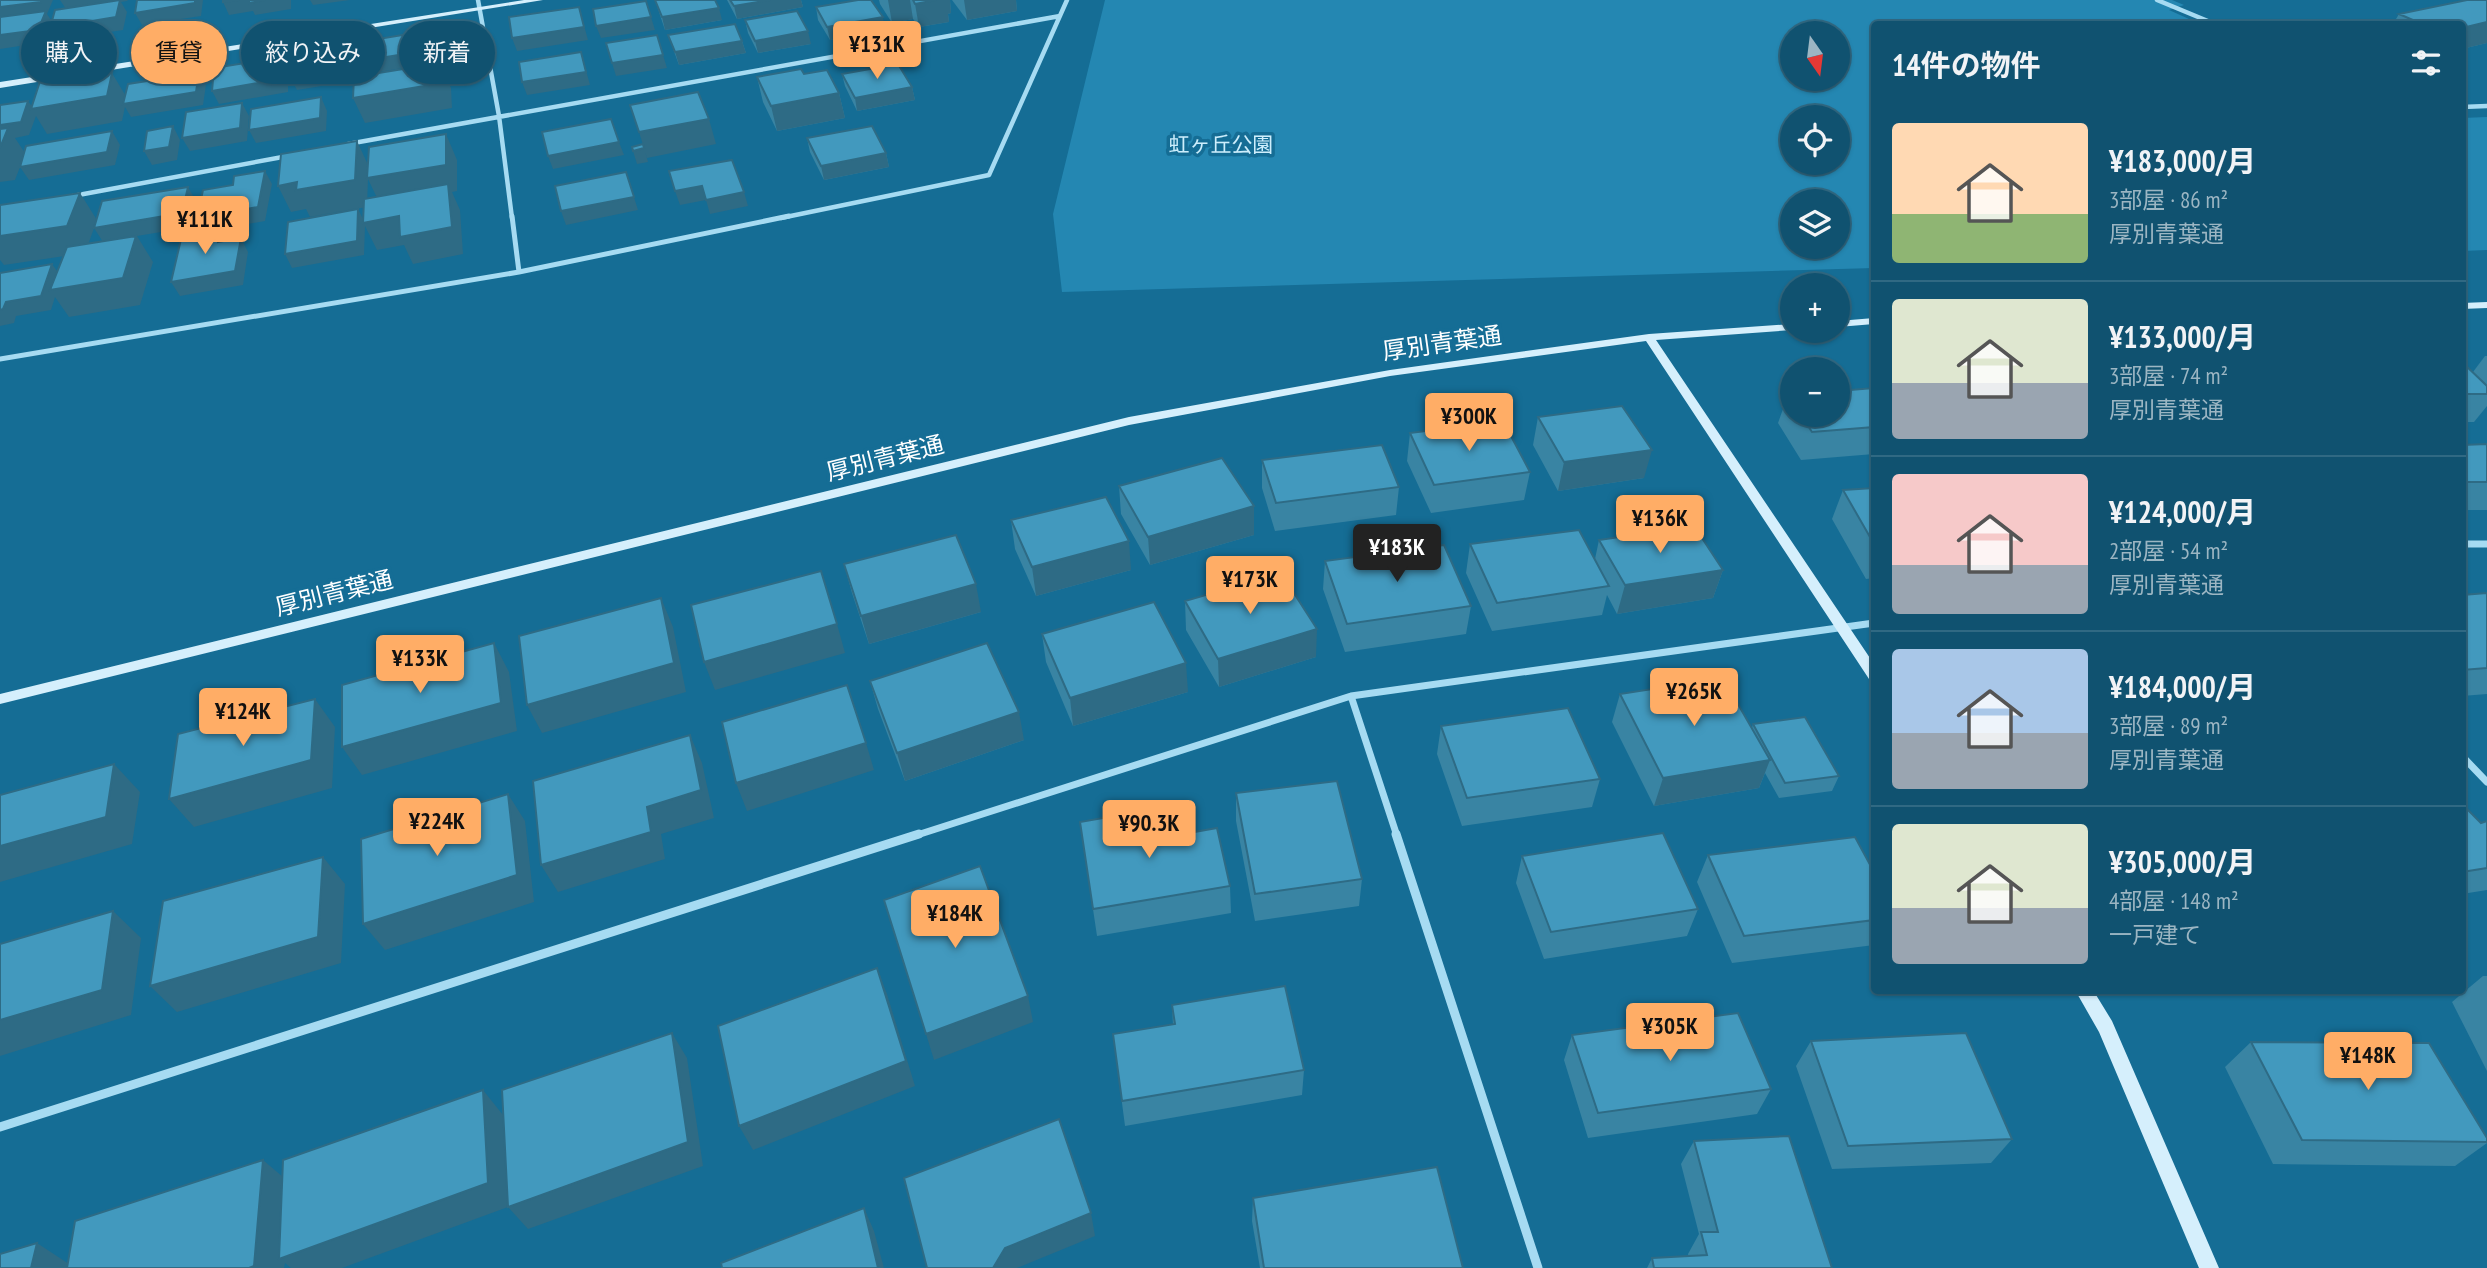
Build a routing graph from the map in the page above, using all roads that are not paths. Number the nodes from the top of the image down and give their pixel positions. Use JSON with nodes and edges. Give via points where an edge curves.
{"nodes":[{"id":1,"x":539,"y":0,"type":"edge"},
{"id":2,"x":1068,"y":0,"type":"edge"},
{"id":3,"x":2157,"y":0,"type":"edge"},
{"id":4,"x":478,"y":5,"type":"edge"},
{"id":5,"x":1060,"y":16,"type":"junction"},
{"id":6,"x":2208,"y":21,"type":"edge"},
{"id":7,"x":0,"y":85,"type":"edge"},
{"id":8,"x":2487,"y":106,"type":"edge"},
{"id":9,"x":2466,"y":107,"type":"edge"},
{"id":10,"x":499,"y":116,"type":"junction"},
{"id":11,"x":337,"y":146,"type":"edge"},
{"id":12,"x":297,"y":154,"type":"edge"},
{"id":13,"x":67,"y":197,"type":"edge"},
{"id":14,"x":519,"y":272,"type":"junction"},
{"id":15,"x":2466,"y":306,"type":"edge"},
{"id":16,"x":2487,"y":306,"type":"edge"},
{"id":17,"x":1871,"y":321,"type":"edge"},
{"id":18,"x":1850,"y":323,"type":"edge"},
{"id":19,"x":1780,"y":328,"type":"edge"},
{"id":20,"x":1649,"y":337,"type":"junction"},
{"id":21,"x":0,"y":359,"type":"edge"},
{"id":22,"x":2466,"y":544,"type":"edge"},
{"id":23,"x":2487,"y":544,"type":"edge"},
{"id":24,"x":1871,"y":623,"type":"edge"},
{"id":25,"x":1843,"y":627,"type":"junction"},
{"id":26,"x":1871,"y":670,"type":"edge"},
{"id":27,"x":1350,"y":696,"type":"junction"},
{"id":28,"x":0,"y":699,"type":"edge"},
{"id":29,"x":2466,"y":760,"type":"edge"},
{"id":30,"x":2487,"y":782,"type":"edge"},
{"id":31,"x":2085,"y":994,"type":"edge"},
{"id":32,"x":0,"y":1127,"type":"edge"},
{"id":33,"x":1538,"y":1268,"type":"edge"},
{"id":34,"x":2210,"y":1268,"type":"edge"}],
"edges":[{"from":1,"to":4,"type":"street"},
{"from":2,"to":5,"type":"street"},
{"from":3,"to":6,"type":"street"},
{"from":4,"to":7,"type":"street"},
{"from":4,"to":10,"type":"street"},
{"from":5,"to":10,"type":"street"},
{"from":5,"to":14,"type":"street","via":[[989,175]]},
{"from":8,"to":9,"type":"street"},
{"from":10,"to":11,"type":"street"},
{"from":10,"to":14,"type":"street"},
{"from":12,"to":13,"type":"street"},
{"from":14,"to":21,"type":"street"},
{"from":15,"to":16,"type":"street"},
{"from":17,"to":18,"type":"street"},
{"from":19,"to":20,"type":"street","name":"厚別青葉通"},
{"from":20,"to":25,"type":"street"},
{"from":20,"to":28,"type":"street","name":"厚別青葉通","via":[[1390,373],[1129,421]]},
{"from":22,"to":23,"type":"street"},
{"from":24,"to":25,"type":"street"},
{"from":25,"to":26,"type":"street"},
{"from":25,"to":27,"type":"street"},
{"from":27,"to":32,"type":"street"},
{"from":27,"to":33,"type":"street"},
{"from":29,"to":30,"type":"street"},
{"from":31,"to":34,"type":"street","via":[[2106,1027]]}]}
